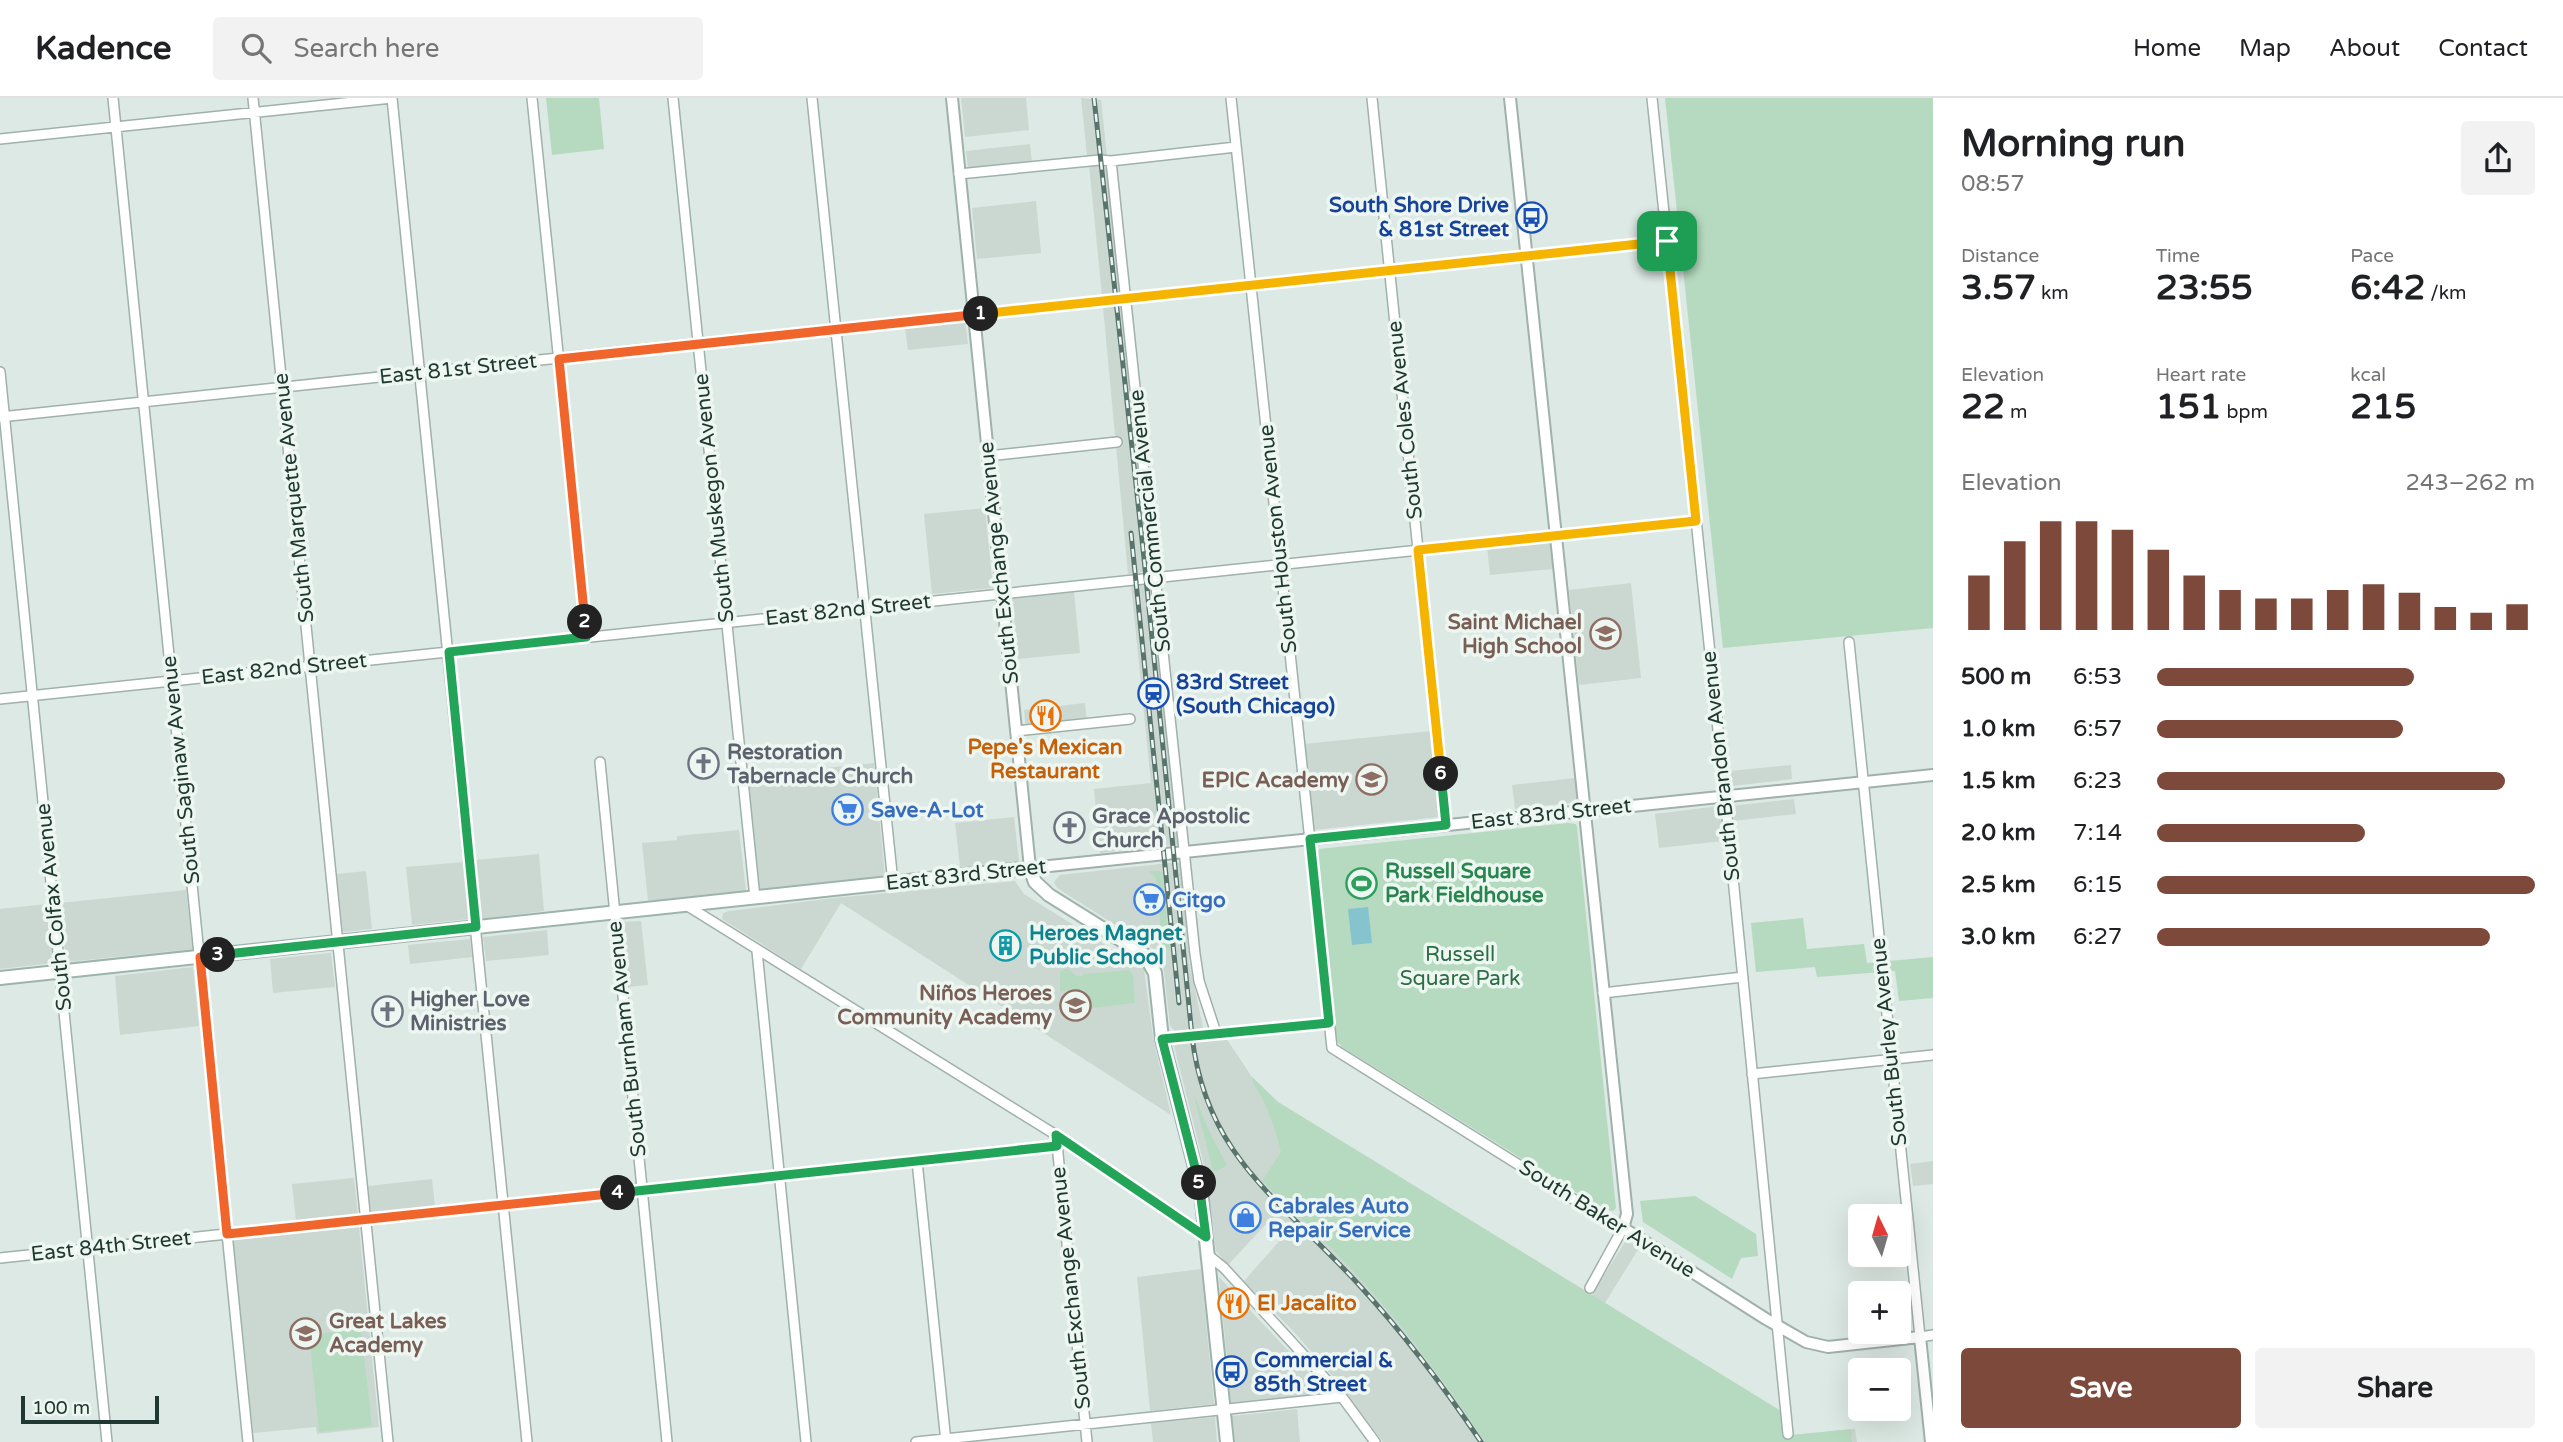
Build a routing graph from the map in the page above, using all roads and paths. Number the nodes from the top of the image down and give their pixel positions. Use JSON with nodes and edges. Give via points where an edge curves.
{"nodes":[{"id":1,"x":113,"y":98,"type":"edge"},
{"id":2,"x":253,"y":98,"type":"edge"},
{"id":3,"x":392,"y":98,"type":"edge"},
{"id":4,"x":533,"y":98,"type":"edge"},
{"id":5,"x":673,"y":98,"type":"edge"},
{"id":6,"x":812,"y":98,"type":"edge"},
{"id":7,"x":952,"y":98,"type":"edge"},
{"id":8,"x":1231,"y":98,"type":"edge"},
{"id":9,"x":1372,"y":98,"type":"edge"},
{"id":10,"x":1510,"y":98,"type":"edge"},
{"id":11,"x":1652,"y":98,"type":"edge"},
{"id":12,"x":255,"y":113,"type":"junction"},
{"id":13,"x":116,"y":127,"type":"junction"},
{"id":14,"x":0,"y":139,"type":"edge"},
{"id":15,"x":1236,"y":147,"type":"junction"},
{"id":16,"x":1111,"y":161,"type":"junction"},
{"id":17,"x":959,"y":174,"type":"junction"},
{"id":18,"x":1667,"y":241,"type":"junction"},
{"id":19,"x":1527,"y":256,"type":"junction"},
{"id":20,"x":1390,"y":271,"type":"junction"},
{"id":21,"x":1251,"y":286,"type":"junction"},
{"id":22,"x":1126,"y":299,"type":"junction"},
{"id":23,"x":974,"y":315,"type":"junction"},
{"id":24,"x":835,"y":330,"type":"junction"},
{"id":25,"x":698,"y":344,"type":"junction"},
{"id":26,"x":559,"y":359,"type":"junction"},
{"id":27,"x":0,"y":372,"type":"edge"},
{"id":28,"x":420,"y":373,"type":"junction"},
{"id":29,"x":282,"y":388,"type":"junction"},
{"id":30,"x":144,"y":402,"type":"junction"},
{"id":31,"x":2,"y":417,"type":"edge"},
{"id":32,"x":1117,"y":442,"type":"dead end"},
{"id":33,"x":988,"y":456,"type":"junction"},
{"id":34,"x":1696,"y":521,"type":"junction"},
{"id":35,"x":1556,"y":535,"type":"junction"},
{"id":36,"x":1418,"y":550,"type":"junction"},
{"id":37,"x":1281,"y":564,"type":"junction"},
{"id":38,"x":1156,"y":577,"type":"junction"},
{"id":39,"x":1002,"y":594,"type":"junction"},
{"id":40,"x":865,"y":608,"type":"junction"},
{"id":41,"x":726,"y":622,"type":"junction"},
{"id":42,"x":586,"y":637,"type":"junction"},
{"id":43,"x":1849,"y":642,"type":"dead end"},
{"id":44,"x":449,"y":652,"type":"junction"},
{"id":45,"x":310,"y":666,"type":"junction"},
{"id":46,"x":172,"y":681,"type":"junction"},
{"id":47,"x":33,"y":695,"type":"junction"},
{"id":48,"x":0,"y":699,"type":"edge"},
{"id":49,"x":1130,"y":719,"type":"dead end"},
{"id":50,"x":1016,"y":731,"type":"junction"},
{"id":51,"x":600,"y":762,"type":"dead end"},
{"id":52,"x":1933,"y":775,"type":"edge"},
{"id":53,"x":1863,"y":783,"type":"junction"},
{"id":54,"x":1725,"y":797,"type":"junction"},
{"id":55,"x":1584,"y":811,"type":"junction"},
{"id":56,"x":1446,"y":825,"type":"junction"},
{"id":57,"x":1310,"y":839,"type":"junction"},
{"id":58,"x":1184,"y":853,"type":"junction"},
{"id":59,"x":1030,"y":868,"type":"junction"},
{"id":60,"x":893,"y":883,"type":"junction"},
{"id":61,"x":755,"y":898,"type":"junction"},
{"id":62,"x":686,"y":905,"type":"junction"},
{"id":63,"x":614,"y":913,"type":"junction"},
{"id":64,"x":476,"y":927,"type":"junction"},
{"id":65,"x":338,"y":942,"type":"junction"},
{"id":66,"x":757,"y":951,"type":"junction"},
{"id":67,"x":200,"y":957,"type":"junction"},
{"id":68,"x":61,"y":971,"type":"junction"},
{"id":69,"x":1743,"y":977,"type":"junction"},
{"id":70,"x":0,"y":978,"type":"edge"},
{"id":71,"x":1603,"y":993,"type":"junction"},
{"id":72,"x":1329,"y":1023,"type":"junction"},
{"id":73,"x":1216,"y":1033,"type":"junction"},
{"id":74,"x":1162,"y":1039,"type":"junction"},
{"id":75,"x":1933,"y":1055,"type":"edge"},
{"id":76,"x":1891,"y":1059,"type":"junction"},
{"id":77,"x":1752,"y":1074,"type":"junction"},
{"id":78,"x":1056,"y":1135,"type":"junction"},
{"id":79,"x":1057,"y":1146,"type":"junction"},
{"id":80,"x":918,"y":1161,"type":"junction"},
{"id":81,"x":780,"y":1176,"type":"junction"},
{"id":82,"x":642,"y":1190,"type":"junction"},
{"id":83,"x":504,"y":1205,"type":"junction"},
{"id":84,"x":366,"y":1219,"type":"junction"},
{"id":85,"x":1623,"y":1228,"type":"junction"},
{"id":86,"x":227,"y":1234,"type":"junction"},
{"id":87,"x":1206,"y":1237,"type":"junction"},
{"id":88,"x":88,"y":1249,"type":"junction"},
{"id":89,"x":1208,"y":1255,"type":"junction"},
{"id":90,"x":0,"y":1258,"type":"edge"},
{"id":91,"x":1590,"y":1288,"type":"dead end"},
{"id":92,"x":1777,"y":1326,"type":"junction"},
{"id":93,"x":1933,"y":1335,"type":"edge"},
{"id":94,"x":1920,"y":1337,"type":"junction"},
{"id":95,"x":1342,"y":1397,"type":"junction"},
{"id":96,"x":1223,"y":1410,"type":"junction"},
{"id":97,"x":1085,"y":1424,"type":"junction"},
{"id":98,"x":1368,"y":1432,"type":"junction"},
{"id":99,"x":1788,"y":1434,"type":"dead end"},
{"id":100,"x":945,"y":1441,"type":"edge"},
{"id":101,"x":107,"y":1442,"type":"edge"},
{"id":102,"x":248,"y":1442,"type":"edge"},
{"id":103,"x":388,"y":1442,"type":"edge"},
{"id":104,"x":527,"y":1442,"type":"edge"},
{"id":105,"x":667,"y":1442,"type":"edge"},
{"id":106,"x":806,"y":1442,"type":"edge"},
{"id":107,"x":916,"y":1442,"type":"edge"},
{"id":108,"x":1087,"y":1442,"type":"edge"},
{"id":109,"x":1227,"y":1442,"type":"edge"},
{"id":110,"x":1369,"y":1442,"type":"edge"},
{"id":111,"x":1375,"y":1442,"type":"edge"},
{"id":112,"x":1931,"y":1442,"type":"edge"}],
"edges":[{"from":1,"to":13,"type":"street","name":"South Saginaw Avenue"},
{"from":2,"to":12,"type":"street","name":"South Marquette Avenue"},
{"from":3,"to":12,"type":"street"},
{"from":3,"to":28,"type":"street"},
{"from":4,"to":26,"type":"street"},
{"from":5,"to":25,"type":"street","name":"South Muskegon Avenue"},
{"from":6,"to":24,"type":"street"},
{"from":7,"to":17,"type":"street","name":"South Exchange Avenue"},
{"from":8,"to":15,"type":"street","name":"South Houston Avenue"},
{"from":9,"to":20,"type":"street","name":"South Coles Avenue"},
{"from":10,"to":19,"type":"street"},
{"from":11,"to":18,"type":"street","name":"South Brandon Avenue"},
{"from":12,"to":13,"type":"street"},
{"from":12,"to":29,"type":"street","name":"South Marquette Avenue"},
{"from":13,"to":14,"type":"street"},
{"from":13,"to":30,"type":"street","name":"South Saginaw Avenue"},
{"from":15,"to":16,"type":"street"},
{"from":15,"to":21,"type":"street","name":"South Houston Avenue"},
{"from":16,"to":17,"type":"street"},
{"from":16,"to":22,"type":"street","name":"South Commercial Avenue"},
{"from":17,"to":23,"type":"street","name":"South Exchange Avenue"},
{"from":18,"to":19,"type":"street","name":"East 81st Street"},
{"from":18,"to":34,"type":"street","name":"South Brandon Avenue"},
{"from":19,"to":20,"type":"street","name":"East 81st Street"},
{"from":19,"to":35,"type":"street"},
{"from":20,"to":21,"type":"street","name":"East 81st Street"},
{"from":20,"to":36,"type":"street","name":"South Coles Avenue"},
{"from":21,"to":22,"type":"street","name":"East 81st Street"},
{"from":21,"to":37,"type":"street","name":"South Houston Avenue"},
{"from":22,"to":23,"type":"street","name":"East 81st Street"},
{"from":22,"to":38,"type":"street","name":"South Commercial Avenue"},
{"from":23,"to":24,"type":"street","name":"East 81st Street"},
{"from":23,"to":33,"type":"street","name":"South Exchange Avenue"},
{"from":24,"to":25,"type":"street","name":"East 81st Street"},
{"from":24,"to":40,"type":"street"},
{"from":25,"to":26,"type":"street","name":"East 81st Street"},
{"from":25,"to":41,"type":"street","name":"South Muskegon Avenue"},
{"from":26,"to":28,"type":"street","name":"East 81st Street"},
{"from":26,"to":42,"type":"street"},
{"from":27,"to":31,"type":"street","name":"South Colfax Avenue"},
{"from":28,"to":29,"type":"street","name":"East 81st Street"},
{"from":28,"to":44,"type":"street"},
{"from":29,"to":30,"type":"street","name":"East 81st Street"},
{"from":29,"to":45,"type":"street","name":"South Marquette Avenue"},
{"from":30,"to":31,"type":"street","name":"East 81st Street"},
{"from":30,"to":46,"type":"street","name":"South Saginaw Avenue"},
{"from":31,"to":47,"type":"street","name":"South Colfax Avenue"},
{"from":32,"to":33,"type":"street"},
{"from":33,"to":39,"type":"street","name":"South Exchange Avenue"},
{"from":34,"to":35,"type":"street","name":"East 82nd Street"},
{"from":34,"to":54,"type":"street","name":"South Brandon Avenue"},
{"from":35,"to":36,"type":"street","name":"East 82nd Street"},
{"from":35,"to":55,"type":"street"},
{"from":36,"to":37,"type":"street","name":"East 82nd Street"},
{"from":36,"to":56,"type":"street","name":"South Coles Avenue"},
{"from":37,"to":38,"type":"street","name":"East 82nd Street"},
{"from":37,"to":57,"type":"street","name":"South Houston Avenue"},
{"from":38,"to":39,"type":"street","name":"East 82nd Street"},
{"from":38,"to":58,"type":"street","name":"South Commercial Avenue"},
{"from":39,"to":40,"type":"street","name":"East 82nd Street"},
{"from":39,"to":50,"type":"street","name":"South Exchange Avenue"},
{"from":40,"to":41,"type":"street","name":"East 82nd Street"},
{"from":40,"to":60,"type":"street"},
{"from":41,"to":42,"type":"street","name":"East 82nd Street"},
{"from":41,"to":61,"type":"street","name":"South Muskegon Avenue"},
{"from":42,"to":44,"type":"street","name":"East 82nd Street"},
{"from":43,"to":53,"type":"street","name":"South Burley Avenue"},
{"from":44,"to":45,"type":"street","name":"East 82nd Street"},
{"from":44,"to":64,"type":"street"},
{"from":45,"to":46,"type":"street","name":"East 82nd Street"},
{"from":45,"to":65,"type":"street","name":"South Marquette Avenue"},
{"from":46,"to":47,"type":"street","name":"East 82nd Street"},
{"from":46,"to":67,"type":"street","name":"South Saginaw Avenue"},
{"from":47,"to":48,"type":"street","name":"East 82nd Street"},
{"from":47,"to":68,"type":"street","name":"South Colfax Avenue"},
{"from":49,"to":50,"type":"street"},
{"from":50,"to":59,"type":"street","name":"South Exchange Avenue"},
{"from":51,"to":63,"type":"street","name":"South Burnham Avenue"},
{"from":52,"to":53,"type":"street","name":"East 83rd Street"},
{"from":53,"to":54,"type":"street","name":"East 83rd Street"},
{"from":53,"to":76,"type":"street","name":"South Burley Avenue"},
{"from":54,"to":55,"type":"street","name":"East 83rd Street"},
{"from":54,"to":69,"type":"street","name":"South Brandon Avenue"},
{"from":55,"to":56,"type":"street","name":"East 83rd Street"},
{"from":55,"to":71,"type":"street"},
{"from":56,"to":57,"type":"street","name":"East 83rd Street"},
{"from":57,"to":58,"type":"street","name":"East 83rd Street"},
{"from":57,"to":72,"type":"street","name":"South Houston Avenue"},
{"from":58,"to":59,"type":"street","name":"East 83rd Street"},
{"from":58,"to":73,"type":"street","name":"South Commercial Avenue","via":[[1196,966]]},
{"from":59,"to":60,"type":"main road","name":"East 83rd Street"},
{"from":59,"to":74,"type":"main road","name":"South Exchange Avenue","via":[[1035,882],[1049,895],[1138,950],[1153,965]]},
{"from":60,"to":61,"type":"main road","name":"East 83rd Street"},
{"from":61,"to":62,"type":"main road","name":"East 83rd Street"},
{"from":62,"to":63,"type":"main road","name":"East 83rd Street"},
{"from":62,"to":66,"type":"street"},
{"from":63,"to":64,"type":"main road","name":"East 83rd Street"},
{"from":63,"to":82,"type":"street","name":"South Burnham Avenue"},
{"from":64,"to":65,"type":"main road","name":"East 83rd Street"},
{"from":64,"to":83,"type":"street"},
{"from":65,"to":67,"type":"main road","name":"East 83rd Street"},
{"from":65,"to":84,"type":"street","name":"South Marquette Avenue"},
{"from":66,"to":78,"type":"street"},
{"from":66,"to":81,"type":"street"},
{"from":67,"to":68,"type":"main road","name":"East 83rd Street"},
{"from":67,"to":86,"type":"street","name":"South Saginaw Avenue"},
{"from":68,"to":70,"type":"main road","name":"East 83rd Street"},
{"from":68,"to":88,"type":"street","name":"South Colfax Avenue"},
{"from":69,"to":71,"type":"street"},
{"from":69,"to":77,"type":"street","name":"South Brandon Avenue"},
{"from":71,"to":85,"type":"street","via":[[1627,1214]]},
{"from":72,"to":73,"type":"street"},
{"from":72,"to":85,"type":"street","name":"South Baker Avenue","via":[[1332,1048]]},
{"from":73,"to":74,"type":"street"},
{"from":74,"to":87,"type":"main road","via":[[1197,1175]]},
{"from":75,"to":76,"type":"street"},
{"from":76,"to":77,"type":"street"},
{"from":76,"to":94,"type":"street","name":"South Burley Avenue"},
{"from":77,"to":92,"type":"street","name":"South Brandon Avenue"},
{"from":78,"to":79,"type":"street","name":"South Exchange Avenue"},
{"from":78,"to":87,"type":"street"},
{"from":79,"to":80,"type":"street","name":"East 84th Street"},
{"from":79,"to":97,"type":"street","name":"South Exchange Avenue"},
{"from":80,"to":81,"type":"street","name":"East 84th Street"},
{"from":80,"to":100,"type":"street"},
{"from":81,"to":82,"type":"street","name":"East 84th Street"},
{"from":81,"to":106,"type":"street"},
{"from":82,"to":83,"type":"street","name":"East 84th Street"},
{"from":82,"to":105,"type":"street","name":"South Burnham Avenue"},
{"from":83,"to":84,"type":"street","name":"East 84th Street"},
{"from":83,"to":104,"type":"street"},
{"from":84,"to":86,"type":"street","name":"East 84th Street"},
{"from":84,"to":103,"type":"street","name":"South Marquette Avenue"},
{"from":85,"to":91,"type":"street"},
{"from":85,"to":92,"type":"street","name":"South Baker Avenue"},
{"from":86,"to":88,"type":"street","name":"East 84th Street"},
{"from":86,"to":102,"type":"street","name":"South Saginaw Avenue"},
{"from":87,"to":89,"type":"main road"},
{"from":88,"to":90,"type":"street","name":"East 84th Street"},
{"from":88,"to":101,"type":"street","name":"South Colfax Avenue"},
{"from":89,"to":95,"type":"street"},
{"from":89,"to":96,"type":"main road"},
{"from":92,"to":94,"type":"street","name":"South Baker Avenue","via":[[1819,1346]]},
{"from":92,"to":99,"type":"street","name":"South Brandon Avenue"},
{"from":93,"to":94,"type":"street"},
{"from":94,"to":112,"type":"street","name":"South Burley Avenue"},
{"from":95,"to":96,"type":"street"},
{"from":95,"to":98,"type":"street"},
{"from":96,"to":97,"type":"street"},
{"from":96,"to":109,"type":"main road"},
{"from":97,"to":100,"type":"street"},
{"from":97,"to":108,"type":"street","name":"South Exchange Avenue"},
{"from":98,"to":110,"type":"street"},
{"from":98,"to":111,"type":"street"},
{"from":100,"to":107,"type":"street"}]}
